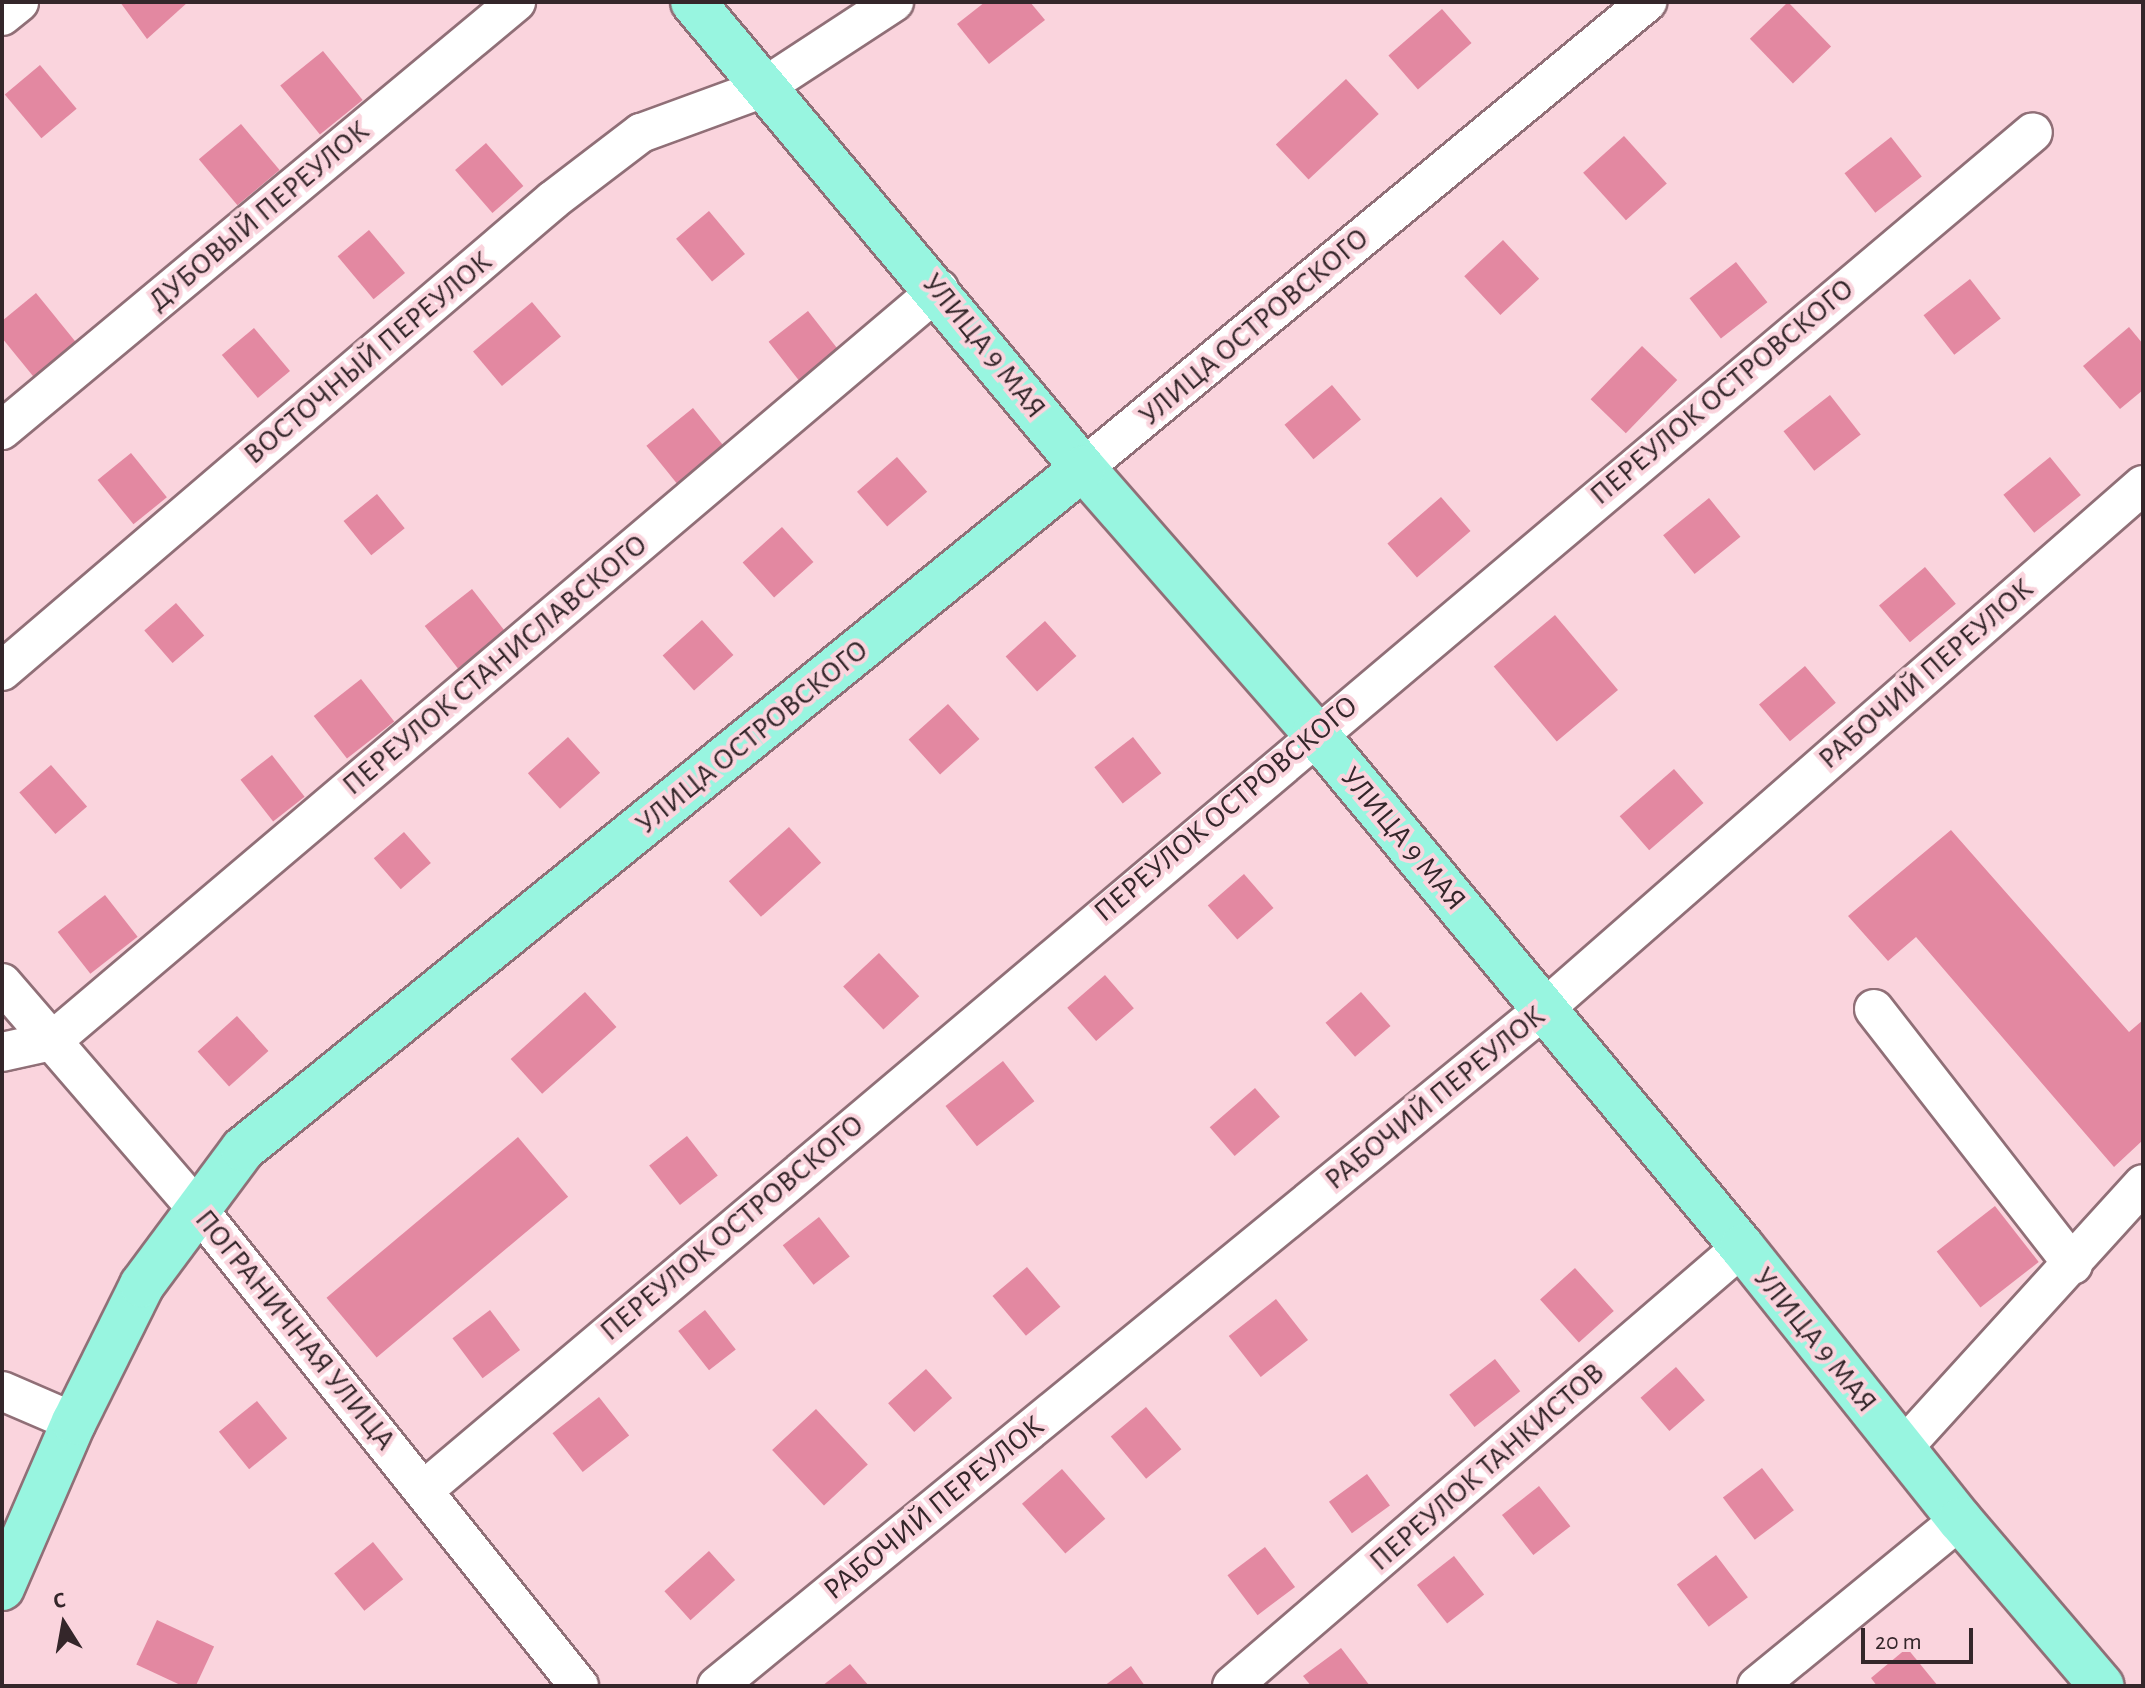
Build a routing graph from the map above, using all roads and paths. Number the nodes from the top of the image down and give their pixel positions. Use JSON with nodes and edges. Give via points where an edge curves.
{"nodes":[{"id":1,"x":19,"y":2,"type":"edge"},
{"id":2,"x":516,"y":2,"type":"edge"},
{"id":3,"x":693,"y":2,"type":"edge"},
{"id":4,"x":894,"y":2,"type":"edge"},
{"id":5,"x":1647,"y":2,"type":"edge"},
{"id":6,"x":2,"y":16,"type":"edge"},
{"id":7,"x":761,"y":89,"type":"junction"},
{"id":8,"x":2033,"y":132,"type":"dead end"},
{"id":9,"x":939,"y":289,"type":"junction"},
{"id":10,"x":2,"y":430,"type":"edge"},
{"id":11,"x":1083,"y":468,"type":"junction"},
{"id":12,"x":2140,"y":488,"type":"edge"},
{"id":13,"x":2,"y":671,"type":"edge"},
{"id":14,"x":1315,"y":733,"type":"junction"},
{"id":15,"x":2,"y":983,"type":"edge"},
{"id":16,"x":1544,"y":1009,"type":"junction"},
{"id":17,"x":1874,"y":1009,"type":"dead end"},
{"id":18,"x":52,"y":1041,"type":"junction"},
{"id":19,"x":2,"y":1052,"type":"edge"},
{"id":20,"x":2143,"y":1184,"type":"edge"},
{"id":21,"x":200,"y":1212,"type":"junction"},
{"id":22,"x":1742,"y":1247,"type":"junction"},
{"id":23,"x":2073,"y":1265,"type":"junction"},
{"id":24,"x":2,"y":1391,"type":"edge"},
{"id":25,"x":74,"y":1422,"type":"junction"},
{"id":26,"x":1902,"y":1449,"type":"junction"},
{"id":27,"x":424,"y":1490,"type":"junction"},
{"id":28,"x":1960,"y":1520,"type":"junction"},
{"id":29,"x":2,"y":1588,"type":"edge"},
{"id":30,"x":579,"y":1686,"type":"edge"},
{"id":31,"x":717,"y":1686,"type":"edge"},
{"id":32,"x":1232,"y":1686,"type":"edge"},
{"id":33,"x":1757,"y":1686,"type":"edge"},
{"id":34,"x":2102,"y":1686,"type":"edge"}],
"edges":[{"from":1,"to":6,"type":"street"},
{"from":2,"to":10,"type":"street","name":"ДУБОВЫЙ ПЕРЕУЛОК"},
{"from":3,"to":7,"type":"main road","name":"УЛИЦА 9 МАЯ"},
{"from":4,"to":7,"type":"street","name":"ВОСТОЧНЫЙ ПЕРЕУЛОК"},
{"from":5,"to":11,"type":"street","name":"УЛИЦА ОСТРОВСКОГО"},
{"from":7,"to":9,"type":"main road","name":"УЛИЦА 9 МАЯ"},
{"from":7,"to":13,"type":"street","name":"ВОСТОЧНЫЙ ПЕРЕУЛОК","via":[[641,133],[553,200]]},
{"from":8,"to":14,"type":"street","name":"ПЕРЕУЛОК ОСТРОВСКОГО"},
{"from":9,"to":11,"type":"main road","name":"УЛИЦА 9 МАЯ"},
{"from":9,"to":18,"type":"street","name":"ПЕРЕУЛОК СТАНИСЛАВСКОГО"},
{"from":11,"to":14,"type":"main road","name":"УЛИЦА 9 МАЯ"},
{"from":11,"to":21,"type":"main road","name":"УЛИЦА ОСТРОВСКОГО","via":[[243,1149]]},
{"from":12,"to":16,"type":"street","name":"РАБОЧИЙ ПЕРЕУЛОК"},
{"from":14,"to":16,"type":"main road","name":"УЛИЦА 9 МАЯ"},
{"from":14,"to":27,"type":"street","name":"ПЕРЕУЛОК ОСТРОВСКОГО"},
{"from":15,"to":18,"type":"street","name":"ПОГРАНИЧНАЯ УЛИЦА"},
{"from":16,"to":22,"type":"main road","name":"УЛИЦА 9 МАЯ"},
{"from":16,"to":31,"type":"street","name":"РАБОЧИЙ ПЕРЕУЛОК"},
{"from":17,"to":23,"type":"street"},
{"from":18,"to":19,"type":"street"},
{"from":18,"to":21,"type":"street","name":"ПОГРАНИЧНАЯ УЛИЦА"},
{"from":20,"to":23,"type":"street"},
{"from":21,"to":25,"type":"main road","name":"УЛИЦА ОСТРОВСКОГО","via":[[142,1285]]},
{"from":21,"to":27,"type":"street","name":"ПОГРАНИЧНАЯ УЛИЦА"},
{"from":22,"to":26,"type":"main road","name":"УЛИЦА 9 МАЯ"},
{"from":22,"to":32,"type":"street","name":"ПЕРЕУЛОК ТАНКИСТОВ"},
{"from":23,"to":26,"type":"street"},
{"from":24,"to":25,"type":"street"},
{"from":25,"to":29,"type":"main road","name":"УЛИЦА ОСТРОВСКОГО"},
{"from":26,"to":28,"type":"main road","name":"УЛИЦА 9 МАЯ"},
{"from":27,"to":30,"type":"street","name":"ПОГРАНИЧНАЯ УЛИЦА"},
{"from":28,"to":33,"type":"street"},
{"from":28,"to":34,"type":"main road","name":"УЛИЦА 9 МАЯ"}]}
